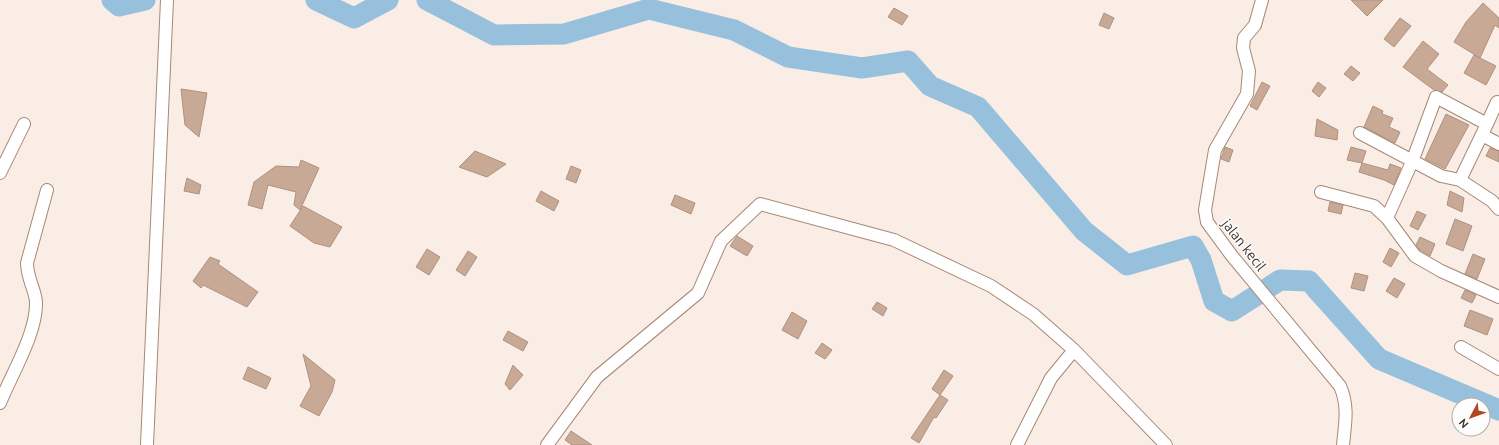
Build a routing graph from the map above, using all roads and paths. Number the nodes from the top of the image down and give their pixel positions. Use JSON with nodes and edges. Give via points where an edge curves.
{"nodes":[{"id":1,"x":167,"y":0,"type":"edge"},
{"id":2,"x":1262,"y":0,"type":"edge"},
{"id":3,"x":1499,"y":103,"type":"edge"},
{"id":4,"x":24,"y":124,"type":"dead end"},
{"id":5,"x":1485,"y":130,"type":"junction"},
{"id":6,"x":1360,"y":133,"type":"dead end"},
{"id":7,"x":1499,"y":144,"type":"edge"},
{"id":8,"x":1412,"y":162,"type":"junction"},
{"id":9,"x":0,"y":173,"type":"edge"},
{"id":10,"x":1460,"y":180,"type":"junction"},
{"id":11,"x":47,"y":190,"type":"dead end"},
{"id":12,"x":1321,"y":192,"type":"dead end"},
{"id":13,"x":1499,"y":209,"type":"edge"},
{"id":14,"x":1388,"y":218,"type":"junction"},
{"id":15,"x":1499,"y":297,"type":"edge"},
{"id":16,"x":1461,"y":347,"type":"dead end"},
{"id":17,"x":1074,"y":350,"type":"junction"},
{"id":18,"x":1499,"y":369,"type":"edge"},
{"id":19,"x":0,"y":403,"type":"edge"},
{"id":20,"x":147,"y":445,"type":"edge"},
{"id":21,"x":548,"y":445,"type":"edge"},
{"id":22,"x":1017,"y":445,"type":"edge"},
{"id":23,"x":1166,"y":445,"type":"edge"},
{"id":24,"x":1343,"y":445,"type":"edge"}],
"edges":[{"from":1,"to":20,"type":"street"},
{"from":2,"to":24,"type":"street","name":"jalan kecil","via":[[1255,25],[1244,38],[1243,48],[1249,70],[1247,94],[1215,150],[1205,210],[1207,222],[1340,386],[1347,408]]},
{"from":3,"to":5,"type":"street","via":[[1497,102]]},
{"from":4,"to":9,"type":"street"},
{"from":5,"to":7,"type":"street"},
{"from":5,"to":8,"type":"street","via":[[1436,97]]},
{"from":5,"to":10,"type":"street"},
{"from":6,"to":8,"type":"street"},
{"from":8,"to":10,"type":"street","via":[[1441,176]]},
{"from":8,"to":14,"type":"street"},
{"from":10,"to":13,"type":"street","via":[[1492,201]]},
{"from":11,"to":19,"type":"street","via":[[28,263],[28,274],[36,300],[32,334]]},
{"from":12,"to":14,"type":"street","via":[[1374,206]]},
{"from":14,"to":15,"type":"street","via":[[1415,256],[1441,271]]},
{"from":16,"to":18,"type":"street"},
{"from":17,"to":21,"type":"street","via":[[1033,314],[984,282],[894,240],[760,204],[721,241],[698,293],[597,377]]},
{"from":17,"to":22,"type":"street","via":[[1051,378]]},
{"from":17,"to":23,"type":"street"}]}
